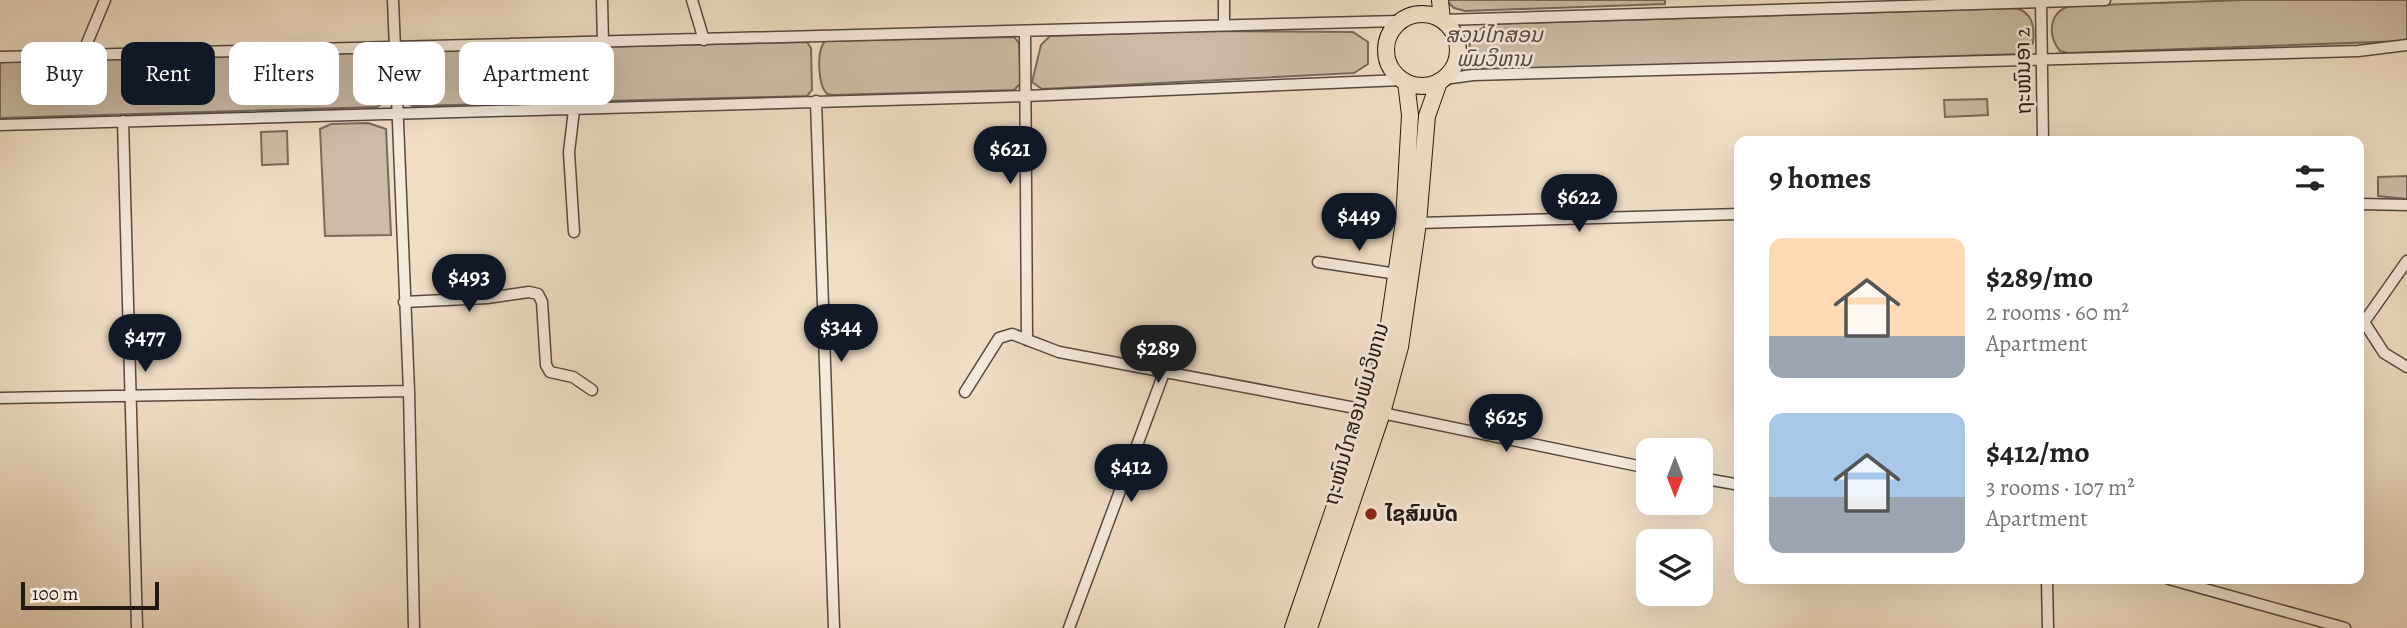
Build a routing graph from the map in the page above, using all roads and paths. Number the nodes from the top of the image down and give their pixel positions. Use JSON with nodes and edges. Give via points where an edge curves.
{"nodes":[{"id":1,"x":106,"y":0,"type":"edge"},
{"id":2,"x":393,"y":0,"type":"edge"},
{"id":3,"x":602,"y":0,"type":"edge"},
{"id":4,"x":692,"y":0,"type":"edge"},
{"id":5,"x":1224,"y":0,"type":"edge"},
{"id":6,"x":1414,"y":0,"type":"edge"},
{"id":7,"x":1440,"y":0,"type":"edge"},
{"id":8,"x":2105,"y":0,"type":"edge"},
{"id":9,"x":2041,"y":1,"type":"edge"},
{"id":10,"x":1403,"y":19,"type":"junction"},
{"id":11,"x":1442,"y":20,"type":"junction"},
{"id":12,"x":1224,"y":25,"type":"junction"},
{"id":13,"x":1024,"y":31,"type":"junction"},
{"id":14,"x":704,"y":40,"type":"junction"},
{"id":15,"x":88,"y":42,"type":"edge"},
{"id":16,"x":394,"y":42,"type":"edge"},
{"id":17,"x":603,"y":42,"type":"edge"},
{"id":18,"x":614,"y":43,"type":"edge"},
{"id":19,"x":2407,"y":45,"type":"edge"},
{"id":20,"x":353,"y":48,"type":"edge"},
{"id":21,"x":107,"y":54,"type":"edge"},
{"id":22,"x":21,"y":56,"type":"edge"},
{"id":23,"x":0,"y":57,"type":"edge"},
{"id":24,"x":2041,"y":58,"type":"junction"},
{"id":25,"x":1441,"y":80,"type":"junction"},
{"id":26,"x":1404,"y":81,"type":"junction"},
{"id":27,"x":1025,"y":96,"type":"junction"},
{"id":28,"x":817,"y":101,"type":"junction"},
{"id":29,"x":396,"y":105,"type":"edge"},
{"id":30,"x":575,"y":110,"type":"junction"},
{"id":31,"x":396,"y":113,"type":"junction"},
{"id":32,"x":124,"y":121,"type":"junction"},
{"id":33,"x":0,"y":125,"type":"edge"},
{"id":34,"x":2043,"y":136,"type":"edge"},
{"id":35,"x":2364,"y":204,"type":"edge"},
{"id":36,"x":2407,"y":205,"type":"edge"},
{"id":37,"x":1734,"y":214,"type":"edge"},
{"id":38,"x":1418,"y":223,"type":"junction"},
{"id":39,"x":575,"y":232,"type":"dead end"},
{"id":40,"x":2407,"y":261,"type":"edge"},
{"id":41,"x":1318,"y":262,"type":"dead end"},
{"id":42,"x":1397,"y":274,"type":"junction"},
{"id":43,"x":404,"y":302,"type":"junction"},
{"id":44,"x":2364,"y":317,"type":"edge"},
{"id":45,"x":2364,"y":325,"type":"edge"},
{"id":46,"x":1027,"y":340,"type":"junction"},
{"id":47,"x":2407,"y":367,"type":"edge"},
{"id":48,"x":1165,"y":370,"type":"junction"},
{"id":49,"x":592,"y":390,"type":"dead end"},
{"id":50,"x":409,"y":391,"type":"junction"},
{"id":51,"x":965,"y":392,"type":"dead end"},
{"id":52,"x":129,"y":397,"type":"junction"},
{"id":53,"x":0,"y":398,"type":"edge"},
{"id":54,"x":1375,"y":411,"type":"junction"},
{"id":55,"x":1636,"y":465,"type":"edge"},
{"id":56,"x":1713,"y":480,"type":"edge"},
{"id":57,"x":1734,"y":484,"type":"edge"},
{"id":58,"x":2047,"y":584,"type":"edge"},
{"id":59,"x":2187,"y":584,"type":"edge"},
{"id":60,"x":1310,"y":601,"type":"junction"},
{"id":61,"x":137,"y":628,"type":"edge"},
{"id":62,"x":414,"y":628,"type":"edge"},
{"id":63,"x":834,"y":628,"type":"edge"},
{"id":64,"x":1069,"y":628,"type":"edge"},
{"id":65,"x":1293,"y":628,"type":"edge"},
{"id":66,"x":1309,"y":628,"type":"edge"},
{"id":67,"x":2048,"y":628,"type":"edge"},
{"id":68,"x":2345,"y":628,"type":"edge"}],
"edges":[{"from":1,"to":15,"type":"street"},
{"from":2,"to":16,"type":"street"},
{"from":3,"to":17,"type":"street"},
{"from":4,"to":14,"type":"street"},
{"from":5,"to":12,"type":"street"},
{"from":6,"to":10,"type":"highway"},
{"from":7,"to":11,"type":"highway"},
{"from":8,"to":9,"type":"street"},
{"from":9,"to":11,"type":"street"},
{"from":9,"to":24,"type":"street","name":"ຖະໜົນອາ 2"},
{"from":10,"to":11,"type":"highway","via":[[1424,14]]},
{"from":10,"to":12,"type":"street"},
{"from":10,"to":26,"type":"highway","via":[[1388,38],[1386,51],[1392,70]]},
{"from":11,"to":25,"type":"highway","via":[[1455,35],[1458,48],[1453,68]]},
{"from":12,"to":13,"type":"street"},
{"from":13,"to":14,"type":"street"},
{"from":13,"to":27,"type":"street"},
{"from":14,"to":18,"type":"street"},
{"from":19,"to":24,"type":"street","via":[[2358,51]]},
{"from":20,"to":21,"type":"street"},
{"from":22,"to":23,"type":"street"},
{"from":24,"to":25,"type":"street","via":[[1474,75]]},
{"from":24,"to":34,"type":"street","name":"ຖະໜົນອາ 2"},
{"from":25,"to":26,"type":"highway","via":[[1426,86]]},
{"from":25,"to":38,"type":"highway","name":"ຖະໜົນໄກສອນພົມວິຫານ","via":[[1427,116]]},
{"from":26,"to":27,"type":"street"},
{"from":26,"to":42,"type":"highway","name":"ຖະໜົນໄກສອນພົມວິຫານ","via":[[1410,115]]},
{"from":27,"to":28,"type":"street"},
{"from":27,"to":46,"type":"street"},
{"from":28,"to":30,"type":"street"},
{"from":28,"to":63,"type":"street"},
{"from":29,"to":31,"type":"street"},
{"from":30,"to":31,"type":"street"},
{"from":30,"to":39,"type":"street","via":[[569,152]]},
{"from":31,"to":32,"type":"street"},
{"from":31,"to":43,"type":"street"},
{"from":32,"to":33,"type":"street"},
{"from":32,"to":52,"type":"street"},
{"from":35,"to":36,"type":"street"},
{"from":37,"to":38,"type":"street"},
{"from":38,"to":54,"type":"highway","name":"ຖະໜົນໄກສອນພົມວິຫານ","via":[[1400,347]]},
{"from":40,"to":44,"type":"street"},
{"from":41,"to":42,"type":"street"},
{"from":42,"to":54,"type":"highway","name":"ຖະໜົນໄກສອນພົມວິຫານ"},
{"from":43,"to":49,"type":"street","via":[[538,294],[546,365],[550,372],[573,377]]},
{"from":43,"to":50,"type":"street"},
{"from":45,"to":47,"type":"street","via":[[2384,353]]},
{"from":46,"to":48,"type":"street","via":[[1059,352]]},
{"from":46,"to":51,"type":"street","via":[[1012,334],[999,338]]},
{"from":48,"to":54,"type":"street"},
{"from":48,"to":64,"type":"street"},
{"from":50,"to":52,"type":"street"},
{"from":50,"to":62,"type":"street"},
{"from":52,"to":53,"type":"street"},
{"from":52,"to":61,"type":"street"},
{"from":54,"to":55,"type":"street"},
{"from":54,"to":60,"type":"highway","name":"ຖະໜົນໄກສອນພົມວິຫານ"},
{"from":56,"to":57,"type":"street"},
{"from":58,"to":67,"type":"street"},
{"from":59,"to":68,"type":"street"},
{"from":60,"to":65,"type":"highway","name":"ຖະໜົນໄກສອນພົມວິຫານ"},
{"from":60,"to":66,"type":"highway","name":"ຖະໜົນໄກສອນພົມວິຫານ"}]}
